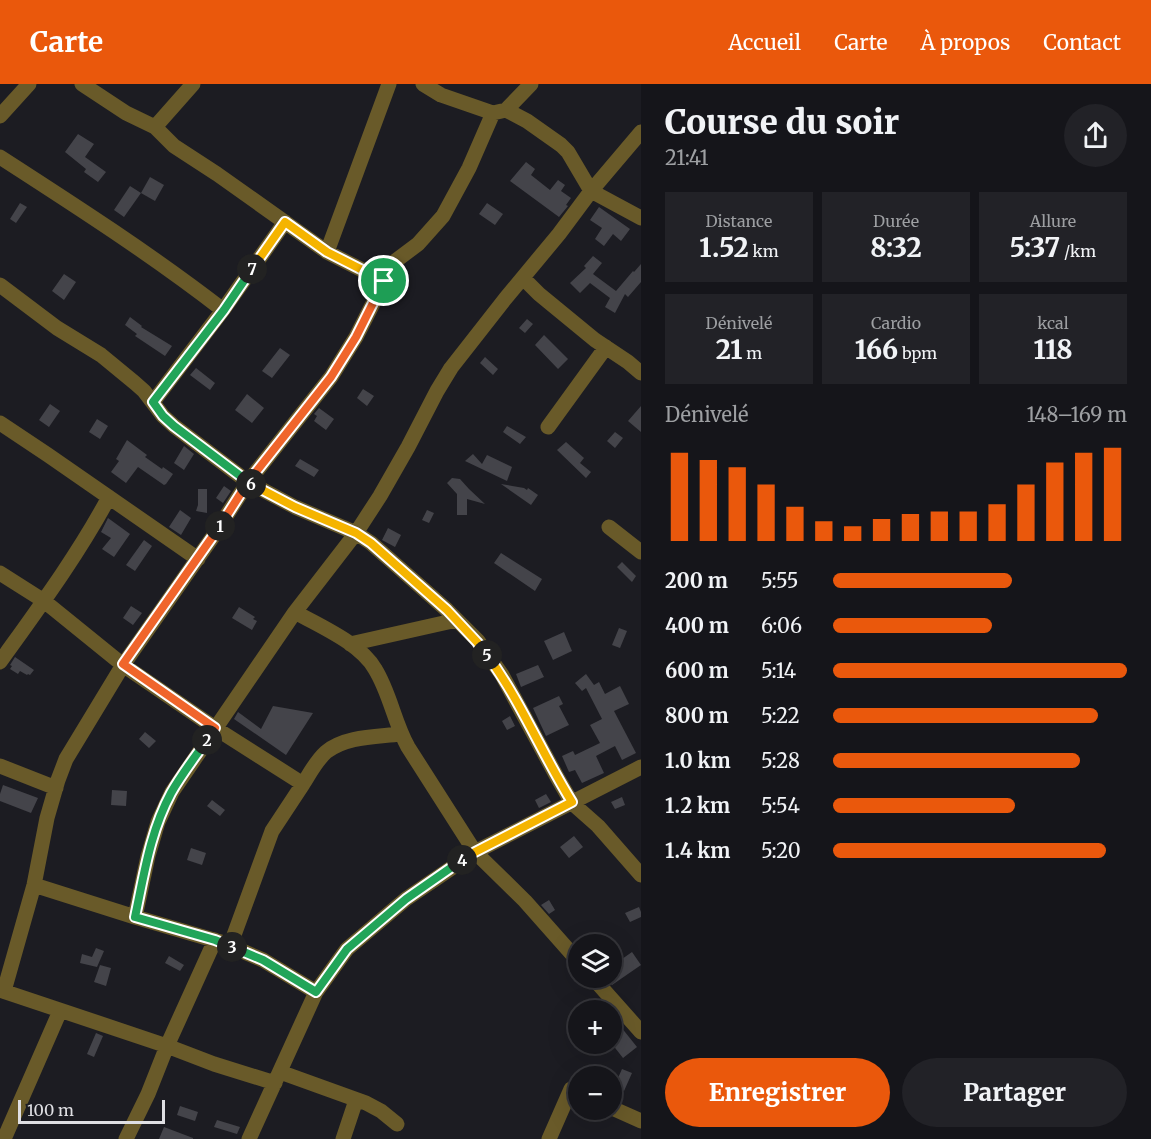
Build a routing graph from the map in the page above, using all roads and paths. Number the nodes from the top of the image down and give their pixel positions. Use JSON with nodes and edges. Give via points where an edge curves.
{"nodes":[{"id":1,"x":28,"y":84,"type":"edge"},
{"id":2,"x":81,"y":84,"type":"edge"},
{"id":3,"x":193,"y":84,"type":"edge"},
{"id":4,"x":389,"y":84,"type":"edge"},
{"id":5,"x":423,"y":84,"type":"edge"},
{"id":6,"x":531,"y":84,"type":"edge"},
{"id":7,"x":500,"y":112,"type":"junction"},
{"id":8,"x":0,"y":116,"type":"edge"},
{"id":9,"x":155,"y":127,"type":"junction"},
{"id":10,"x":641,"y":132,"type":"edge"},
{"id":11,"x":0,"y":157,"type":"edge"},
{"id":12,"x":591,"y":190,"type":"junction"},
{"id":13,"x":641,"y":218,"type":"edge"},
{"id":14,"x":285,"y":222,"type":"junction"},
{"id":15,"x":327,"y":252,"type":"junction"},
{"id":16,"x":523,"y":278,"type":"junction"},
{"id":17,"x":384,"y":281,"type":"junction"},
{"id":18,"x":0,"y":285,"type":"edge"},
{"id":19,"x":224,"y":310,"type":"junction"},
{"id":20,"x":606,"y":347,"type":"junction"},
{"id":21,"x":641,"y":373,"type":"edge"},
{"id":22,"x":153,"y":402,"type":"junction"},
{"id":23,"x":0,"y":423,"type":"edge"},
{"id":24,"x":548,"y":427,"type":"dead end"},
{"id":25,"x":248,"y":482,"type":"junction"},
{"id":26,"x":110,"y":497,"type":"junction"},
{"id":27,"x":609,"y":527,"type":"dead end"},
{"id":28,"x":356,"y":533,"type":"junction"},
{"id":29,"x":641,"y":552,"type":"edge"},
{"id":30,"x":198,"y":559,"type":"junction"},
{"id":31,"x":0,"y":573,"type":"edge"},
{"id":32,"x":44,"y":601,"type":"junction"},
{"id":33,"x":295,"y":612,"type":"junction"},
{"id":34,"x":457,"y":620,"type":"junction"},
{"id":35,"x":350,"y":644,"type":"junction"},
{"id":36,"x":0,"y":662,"type":"edge"},
{"id":37,"x":123,"y":664,"type":"junction"},
{"id":38,"x":215,"y":728,"type":"junction"},
{"id":39,"x":400,"y":734,"type":"junction"},
{"id":40,"x":0,"y":766,"type":"edge"},
{"id":41,"x":641,"y":766,"type":"edge"},
{"id":42,"x":303,"y":784,"type":"junction"},
{"id":43,"x":56,"y":788,"type":"junction"},
{"id":44,"x":572,"y":802,"type":"junction"},
{"id":45,"x":475,"y":852,"type":"junction"},
{"id":46,"x":641,"y":875,"type":"edge"},
{"id":47,"x":34,"y":885,"type":"junction"},
{"id":48,"x":135,"y":917,"type":"junction"},
{"id":49,"x":215,"y":940,"type":"junction"},
{"id":50,"x":230,"y":946,"type":"junction"},
{"id":51,"x":568,"y":950,"type":"edge"},
{"id":52,"x":602,"y":988,"type":"edge"},
{"id":53,"x":2,"y":991,"type":"edge"},
{"id":54,"x":316,"y":992,"type":"junction"},
{"id":55,"x":60,"y":1011,"type":"junction"},
{"id":56,"x":641,"y":1032,"type":"edge"},
{"id":57,"x":167,"y":1046,"type":"junction"},
{"id":58,"x":277,"y":1077,"type":"junction"},
{"id":59,"x":568,"y":1096,"type":"edge"},
{"id":60,"x":356,"y":1100,"type":"junction"},
{"id":61,"x":622,"y":1112,"type":"edge"},
{"id":62,"x":641,"y":1121,"type":"edge"},
{"id":63,"x":397,"y":1124,"type":"dead end"},
{"id":64,"x":4,"y":1139,"type":"edge"},
{"id":65,"x":126,"y":1139,"type":"edge"},
{"id":66,"x":249,"y":1139,"type":"edge"},
{"id":67,"x":343,"y":1139,"type":"edge"},
{"id":68,"x":549,"y":1139,"type":"edge"}],
"edges":[{"from":1,"to":8,"type":"street"},
{"from":2,"to":9,"type":"street"},
{"from":3,"to":9,"type":"street"},
{"from":4,"to":15,"type":"street"},
{"from":5,"to":7,"type":"street","via":[[441,95]]},
{"from":6,"to":7,"type":"street"},
{"from":7,"to":12,"type":"street","via":[[527,121],[561,146]]},
{"from":7,"to":17,"type":"street","via":[[443,216],[418,244],[394,262]]},
{"from":9,"to":14,"type":"street","via":[[174,146]]},
{"from":10,"to":12,"type":"street"},
{"from":11,"to":19,"type":"street"},
{"from":12,"to":13,"type":"street"},
{"from":12,"to":16,"type":"street"},
{"from":14,"to":15,"type":"street"},
{"from":14,"to":19,"type":"street"},
{"from":15,"to":17,"type":"street"},
{"from":16,"to":20,"type":"street"},
{"from":16,"to":28,"type":"street","via":[[451,368]]},
{"from":17,"to":25,"type":"street","via":[[331,377]]},
{"from":18,"to":22,"type":"street","via":[[101,356]]},
{"from":19,"to":22,"type":"street"},
{"from":20,"to":21,"type":"street"},
{"from":20,"to":24,"type":"street"},
{"from":22,"to":25,"type":"street","via":[[174,426]]},
{"from":23,"to":26,"type":"street"},
{"from":25,"to":28,"type":"street"},
{"from":25,"to":30,"type":"street"},
{"from":26,"to":30,"type":"street"},
{"from":26,"to":32,"type":"street"},
{"from":27,"to":29,"type":"street"},
{"from":28,"to":33,"type":"street"},
{"from":28,"to":34,"type":"street"},
{"from":30,"to":37,"type":"street"},
{"from":31,"to":32,"type":"street"},
{"from":32,"to":36,"type":"street"},
{"from":32,"to":37,"type":"street"},
{"from":33,"to":35,"type":"street"},
{"from":33,"to":38,"type":"street"},
{"from":34,"to":35,"type":"street"},
{"from":34,"to":44,"type":"street","via":[[502,675]]},
{"from":35,"to":39,"type":"street","via":[[376,669]]},
{"from":37,"to":38,"type":"street"},
{"from":37,"to":43,"type":"street","via":[[66,759]]},
{"from":38,"to":42,"type":"street"},
{"from":38,"to":48,"type":"street","via":[[171,792],[158,822]]},
{"from":39,"to":42,"type":"street","via":[[337,745],[325,753]]},
{"from":39,"to":45,"type":"street"},
{"from":40,"to":43,"type":"street"},
{"from":41,"to":44,"type":"street"},
{"from":42,"to":50,"type":"street","via":[[272,831]]},
{"from":43,"to":47,"type":"street"},
{"from":44,"to":45,"type":"street"},
{"from":44,"to":46,"type":"street"},
{"from":45,"to":51,"type":"street"},
{"from":45,"to":54,"type":"street","via":[[406,899],[354,942]]},
{"from":47,"to":48,"type":"street"},
{"from":47,"to":53,"type":"street"},
{"from":48,"to":49,"type":"street"},
{"from":49,"to":50,"type":"street"},
{"from":49,"to":57,"type":"street"},
{"from":50,"to":54,"type":"street","via":[[263,960]]},
{"from":52,"to":56,"type":"street"},
{"from":53,"to":55,"type":"street"},
{"from":54,"to":58,"type":"street"},
{"from":55,"to":57,"type":"street"},
{"from":55,"to":64,"type":"street"},
{"from":57,"to":58,"type":"street","via":[[214,1064]]},
{"from":57,"to":65,"type":"street"},
{"from":58,"to":60,"type":"street"},
{"from":58,"to":66,"type":"street"},
{"from":59,"to":68,"type":"street"},
{"from":60,"to":63,"type":"street","via":[[381,1111]]},
{"from":60,"to":67,"type":"street"},
{"from":61,"to":62,"type":"street"}]}
